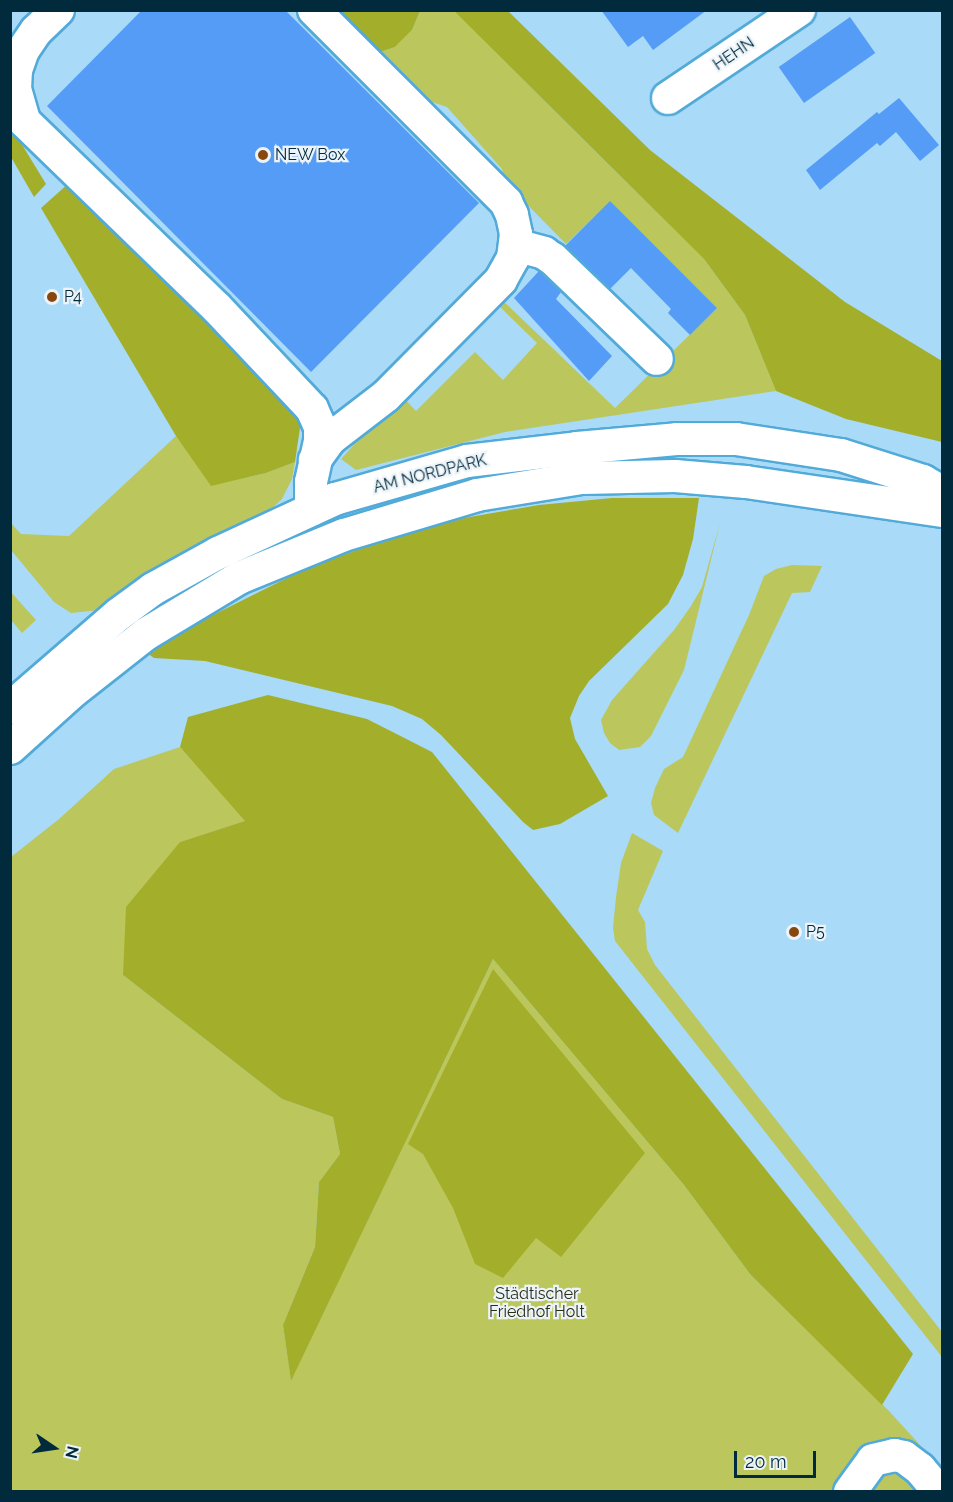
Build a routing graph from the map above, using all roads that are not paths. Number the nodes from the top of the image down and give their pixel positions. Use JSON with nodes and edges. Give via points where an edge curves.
{"nodes":[{"id":1,"x":58,"y":10,"type":"edge"},
{"id":2,"x":314,"y":10,"type":"edge"},
{"id":3,"x":799,"y":10,"type":"edge"},
{"id":4,"x":668,"y":98,"type":"dead end"},
{"id":5,"x":515,"y":245,"type":"junction"},
{"id":6,"x":657,"y":359,"type":"dead end"},
{"id":7,"x":312,"y":409,"type":"junction"},
{"id":8,"x":363,"y":413,"type":"junction"},
{"id":9,"x":315,"y":460,"type":"junction"},
{"id":10,"x":942,"y":492,"type":"edge"},
{"id":11,"x":311,"y":510,"type":"junction"},
{"id":12,"x":942,"y":511,"type":"edge"},
{"id":13,"x":10,"y":708,"type":"edge"},
{"id":14,"x":10,"y":748,"type":"edge"},
{"id":15,"x":850,"y":1491,"type":"edge"},
{"id":16,"x":939,"y":1491,"type":"edge"}],
"edges":[{"from":1,"to":7,"type":"street","via":[[36,31],[16,70],[15,89],[24,121],[216,307]]},
{"from":2,"to":5,"type":"street","via":[[506,202],[512,215]]},
{"from":3,"to":4,"type":"street","name":"HEHN"},
{"from":5,"to":6,"type":"street","via":[[544,252],[553,259]]},
{"from":5,"to":8,"type":"street","via":[[501,280],[386,396]]},
{"from":7,"to":8,"type":"street","via":[[338,416]]},
{"from":7,"to":9,"type":"street","via":[[320,427]]},
{"from":8,"to":9,"type":"street","via":[[330,440]]},
{"from":9,"to":11,"type":"street"},
{"from":10,"to":11,"type":"street","name":"AM NORDPARK","via":[[923,481],[841,455],[736,439],[676,439],[467,461],[335,499]]},
{"from":11,"to":13,"type":"street","name":"AM NORDPARK","via":[[218,553],[153,589]]},
{"from":12,"to":14,"type":"street","name":"AM NORDPARK","via":[[746,482],[675,476],[582,478],[477,495],[344,535],[238,578],[146,634]]},
{"from":15,"to":16,"type":"street","via":[[873,1460],[894,1455],[920,1469]]}]}
